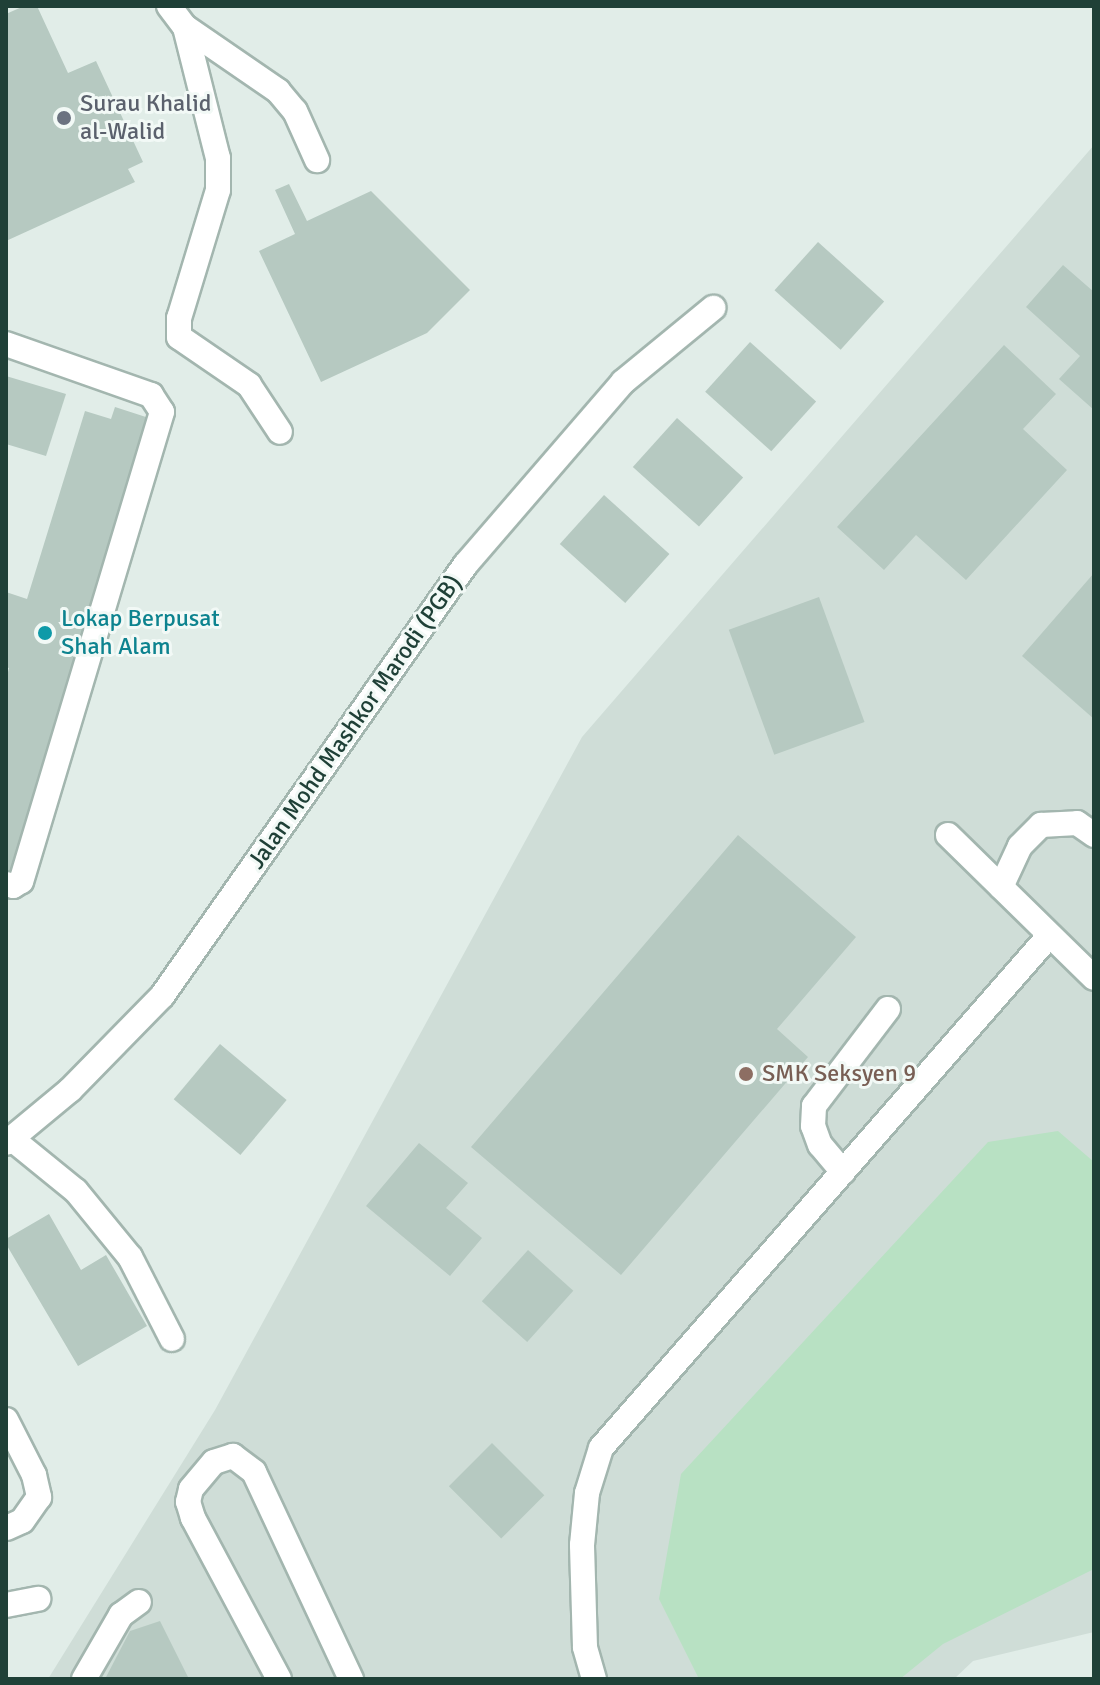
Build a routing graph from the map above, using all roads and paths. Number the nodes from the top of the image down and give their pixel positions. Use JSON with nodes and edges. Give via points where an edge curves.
{"nodes":[{"id":1,"x":169,"y":6,"type":"edge"},
{"id":2,"x":185,"y":27,"type":"junction"},
{"id":3,"x":317,"y":160,"type":"dead end"},
{"id":4,"x":713,"y":308,"type":"dead end"},
{"id":5,"x":6,"y":344,"type":"edge"},
{"id":6,"x":280,"y":432,"type":"dead end"},
{"id":7,"x":948,"y":835,"type":"dead end"},
{"id":8,"x":1094,"y":835,"type":"edge"},
{"id":9,"x":6,"y":884,"type":"edge"},
{"id":10,"x":1001,"y":887,"type":"junction"},
{"id":11,"x":1048,"y":937,"type":"junction"},
{"id":12,"x":1094,"y":978,"type":"edge"},
{"id":13,"x":888,"y":1009,"type":"dead end"},
{"id":14,"x":9,"y":1141,"type":"edge"},
{"id":15,"x":843,"y":1172,"type":"junction"},
{"id":16,"x":172,"y":1339,"type":"dead end"},
{"id":17,"x":6,"y":1420,"type":"edge"},
{"id":18,"x":6,"y":1528,"type":"edge"},
{"id":19,"x":38,"y":1599,"type":"dead end"},
{"id":20,"x":139,"y":1602,"type":"dead end"},
{"id":21,"x":6,"y":1605,"type":"edge"},
{"id":22,"x":84,"y":1679,"type":"edge"},
{"id":23,"x":279,"y":1679,"type":"edge"},
{"id":24,"x":351,"y":1679,"type":"edge"},
{"id":25,"x":594,"y":1679,"type":"edge"}],
"edges":[{"from":1,"to":2,"type":"lane"},
{"from":2,"to":3,"type":"lane","via":[[278,91],[295,111]]},
{"from":2,"to":6,"type":"lane","via":[[218,158],[218,190],[179,318],[179,337],[249,385]]},
{"from":4,"to":14,"type":"lane","name":"Jalan Mohd Mashkor Marodi (PGB)","via":[[623,382],[466,564],[162,996],[70,1090]]},
{"from":5,"to":9,"type":"lane","via":[[151,395],[162,412],[21,881]]},
{"from":7,"to":10,"type":"lane"},
{"from":8,"to":10,"type":"lane","via":[[1077,823],[1041,825],[1020,846]]},
{"from":10,"to":11,"type":"lane"},
{"from":11,"to":12,"type":"lane"},
{"from":11,"to":15,"type":"lane"},
{"from":13,"to":15,"type":"lane","via":[[814,1106],[813,1126],[820,1145]]},
{"from":14,"to":16,"type":"lane","via":[[76,1191],[130,1257]]},
{"from":15,"to":25,"type":"lane","via":[[601,1448],[587,1493],[582,1545],[585,1647]]},
{"from":17,"to":18,"type":"lane","via":[[34,1475],[39,1497],[22,1521]]},
{"from":19,"to":21,"type":"lane"},
{"from":20,"to":22,"type":"lane","via":[[121,1615]]},
{"from":23,"to":24,"type":"lane","via":[[188,1502],[191,1489],[214,1462],[233,1456],[254,1472]]}]}
